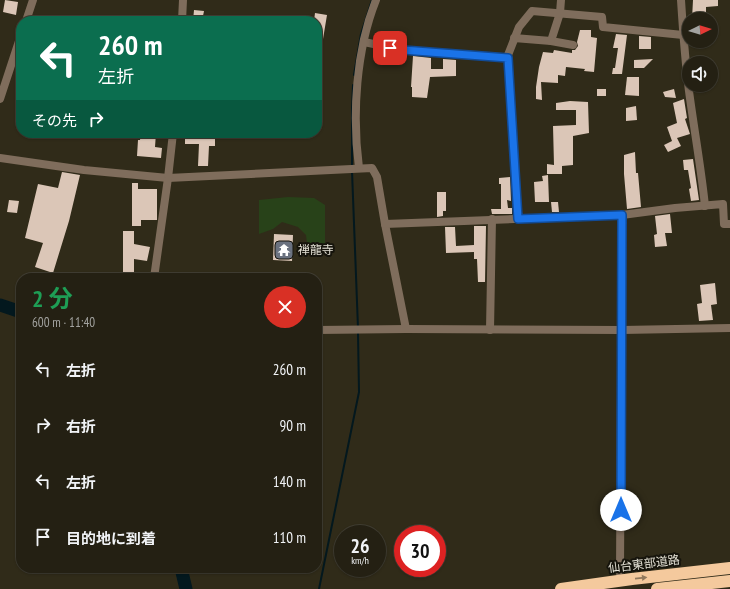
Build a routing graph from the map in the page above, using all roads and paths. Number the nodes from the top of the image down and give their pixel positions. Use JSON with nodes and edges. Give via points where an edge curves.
{"nodes":[{"id":1,"x":33,"y":0,"type":"edge"},
{"id":2,"x":183,"y":0,"type":"edge"},
{"id":3,"x":376,"y":0,"type":"edge"},
{"id":4,"x":560,"y":0,"type":"edge"},
{"id":5,"x":681,"y":0,"type":"edge"},
{"id":6,"x":560,"y":13,"type":"junction"},
{"id":7,"x":28,"y":16,"type":"edge"},
{"id":8,"x":182,"y":16,"type":"edge"},
{"id":9,"x":682,"y":18,"type":"edge"},
{"id":10,"x":682,"y":35,"type":"edge"},
{"id":11,"x":514,"y":38,"type":"junction"},
{"id":12,"x":552,"y":41,"type":"junction"},
{"id":13,"x":364,"y":42,"type":"junction"},
{"id":14,"x":573,"y":45,"type":"dead end"},
{"id":15,"x":685,"y":48,"type":"edge"},
{"id":16,"x":16,"y":50,"type":"edge"},
{"id":17,"x":508,"y":58,"type":"junction"},
{"id":18,"x":0,"y":99,"type":"edge"},
{"id":19,"x":172,"y":138,"type":"edge"},
{"id":20,"x":0,"y":158,"type":"edge"},
{"id":21,"x":355,"y":169,"type":"junction"},
{"id":22,"x":168,"y":178,"type":"junction"},
{"id":23,"x":705,"y":206,"type":"junction"},
{"id":24,"x":622,"y":215,"type":"junction"},
{"id":25,"x":518,"y":219,"type":"junction"},
{"id":26,"x":492,"y":220,"type":"junction"},
{"id":27,"x":385,"y":224,"type":"junction"},
{"id":28,"x":730,"y":224,"type":"edge"},
{"id":29,"x":155,"y":273,"type":"edge"},
{"id":30,"x":730,"y":328,"type":"edge"},
{"id":31,"x":406,"y":329,"type":"junction"},
{"id":32,"x":322,"y":330,"type":"edge"},
{"id":33,"x":490,"y":330,"type":"junction"},
{"id":34,"x":622,"y":330,"type":"junction"},
{"id":35,"x":730,"y":568,"type":"edge"},
{"id":36,"x":620,"y":573,"type":"dead end"},
{"id":37,"x":730,"y":581,"type":"edge"},
{"id":38,"x":561,"y":589,"type":"edge"},
{"id":39,"x":657,"y":589,"type":"edge"}],
"edges":[{"from":1,"to":7,"type":"street"},
{"from":2,"to":8,"type":"street"},
{"from":3,"to":13,"type":"street","via":[[366,27]]},
{"from":4,"to":6,"type":"street"},
{"from":5,"to":9,"type":"street"},
{"from":6,"to":10,"type":"street","via":[[602,17],[603,27]]},
{"from":6,"to":11,"type":"street","via":[[532,11]]},
{"from":6,"to":12,"type":"street"},
{"from":11,"to":12,"type":"street"},
{"from":11,"to":17,"type":"street"},
{"from":12,"to":14,"type":"street"},
{"from":13,"to":17,"type":"street","via":[[403,50]]},
{"from":13,"to":21,"type":"street","via":[[356,106]]},
{"from":15,"to":23,"type":"street"},
{"from":16,"to":18,"type":"street"},
{"from":17,"to":25,"type":"street"},
{"from":19,"to":22,"type":"street"},
{"from":20,"to":22,"type":"street"},
{"from":21,"to":22,"type":"street"},
{"from":21,"to":27,"type":"street","via":[[372,168],[377,177]]},
{"from":22,"to":29,"type":"street"},
{"from":23,"to":24,"type":"street"},
{"from":23,"to":28,"type":"street","via":[[723,204],[724,224]]},
{"from":24,"to":25,"type":"street"},
{"from":24,"to":34,"type":"street"},
{"from":25,"to":26,"type":"street"},
{"from":26,"to":27,"type":"street"},
{"from":26,"to":33,"type":"street"},
{"from":27,"to":31,"type":"street"},
{"from":30,"to":34,"type":"street"},
{"from":31,"to":32,"type":"street"},
{"from":31,"to":33,"type":"street"},
{"from":33,"to":34,"type":"street"},
{"from":34,"to":36,"type":"street"},
{"from":38,"to":35,"type":"highway","name":"仙台東部道路","one_way":true},
{"from":37,"to":39,"type":"highway"}]}
